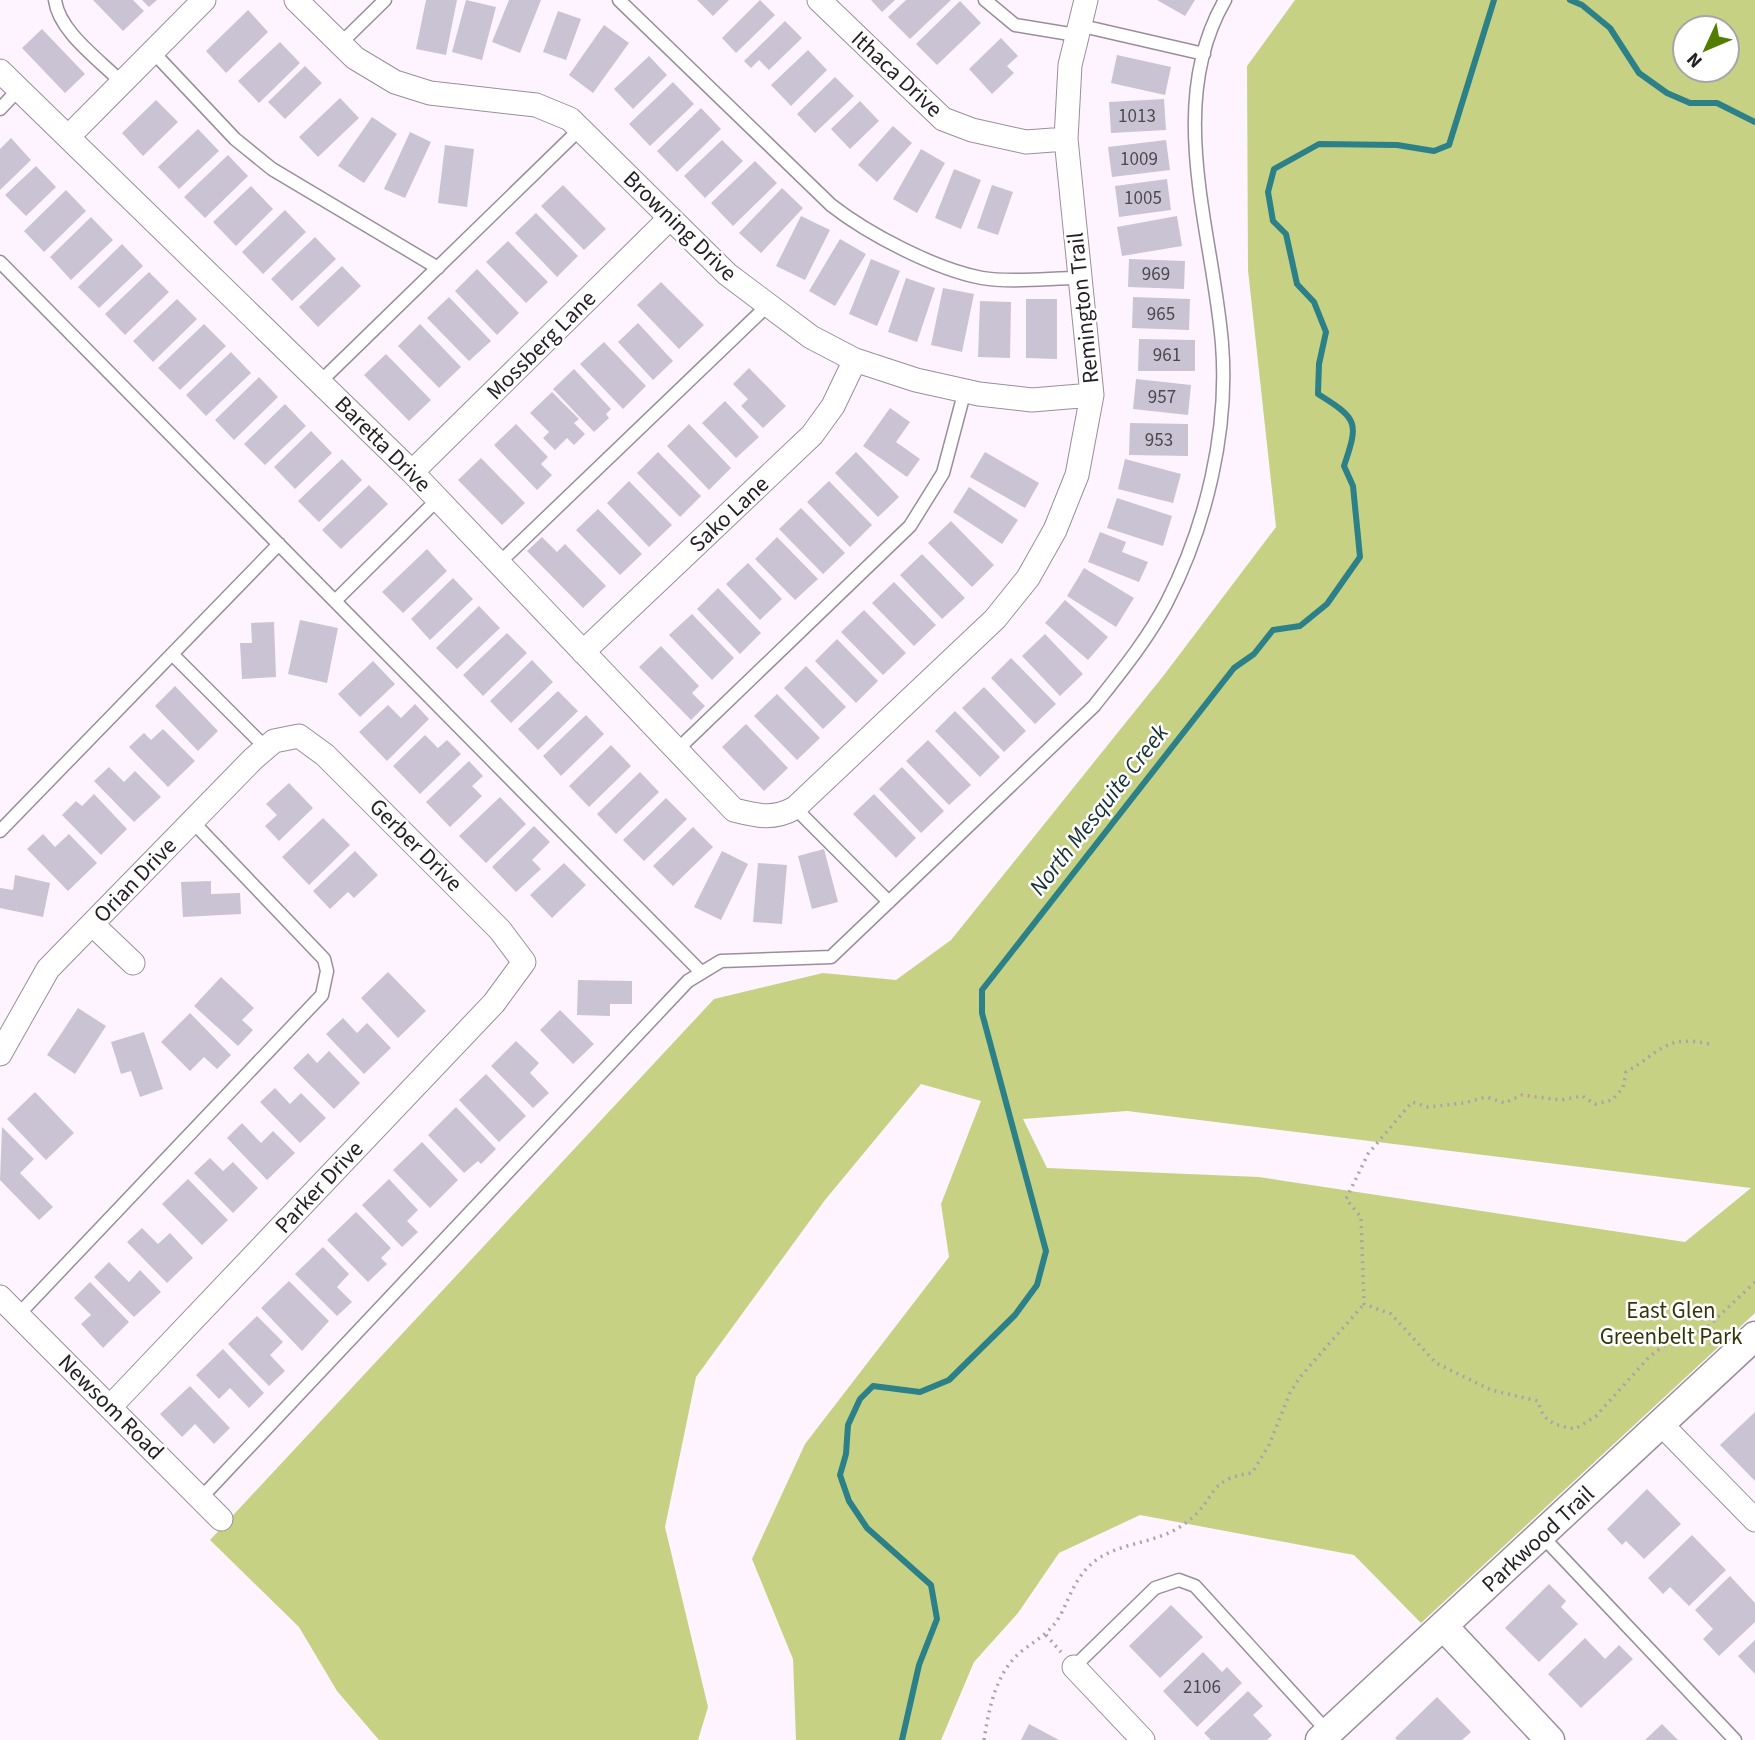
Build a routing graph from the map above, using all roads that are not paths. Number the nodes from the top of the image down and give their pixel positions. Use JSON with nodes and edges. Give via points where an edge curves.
{"nodes":[{"id":1,"x":55,"y":0,"type":"edge"},
{"id":2,"x":205,"y":0,"type":"edge"},
{"id":3,"x":296,"y":0,"type":"edge"},
{"id":4,"x":385,"y":0,"type":"edge"},
{"id":5,"x":619,"y":0,"type":"edge"},
{"id":6,"x":819,"y":0,"type":"edge"},
{"id":7,"x":985,"y":0,"type":"edge"},
{"id":8,"x":1086,"y":0,"type":"edge"},
{"id":9,"x":1224,"y":0,"type":"edge"},
{"id":10,"x":1077,"y":30,"type":"junction"},
{"id":11,"x":340,"y":44,"type":"junction"},
{"id":12,"x":153,"y":52,"type":"junction"},
{"id":13,"x":1204,"y":54,"type":"junction"},
{"id":14,"x":0,"y":71,"type":"edge"},
{"id":15,"x":122,"y":83,"type":"junction"},
{"id":16,"x":19,"y":89,"type":"junction"},
{"id":17,"x":0,"y":109,"type":"edge"},
{"id":18,"x":580,"y":129,"type":"junction"},
{"id":19,"x":68,"y":137,"type":"junction"},
{"id":20,"x":1066,"y":139,"type":"junction"},
{"id":21,"x":670,"y":218,"type":"junction"},
{"id":22,"x":0,"y":262,"type":"edge"},
{"id":23,"x":438,"y":268,"type":"junction"},
{"id":24,"x":1080,"y":278,"type":"junction"},
{"id":25,"x":768,"y":304,"type":"junction"},
{"id":26,"x":855,"y":360,"type":"junction"},
{"id":27,"x":320,"y":382,"type":"junction"},
{"id":28,"x":965,"y":390,"type":"junction"},
{"id":29,"x":1092,"y":395,"type":"junction"},
{"id":30,"x":412,"y":472,"type":"junction"},
{"id":31,"x":438,"y":499,"type":"junction"},
{"id":32,"x":279,"y":544,"type":"junction"},
{"id":33,"x":499,"y":563,"type":"junction"},
{"id":34,"x":335,"y":601,"type":"junction"},
{"id":35,"x":583,"y":652,"type":"junction"},
{"id":36,"x":172,"y":654,"type":"junction"},
{"id":37,"x":299,"y":736,"type":"joint"},
{"id":38,"x":266,"y":748,"type":"junction"},
{"id":39,"x":677,"y":750,"type":"junction"},
{"id":40,"x":795,"y":808,"type":"junction"},
{"id":41,"x":761,"y":817,"type":"joint"},
{"id":42,"x":192,"y":821,"type":"junction"},
{"id":43,"x":0,"y":831,"type":"edge"},
{"id":44,"x":889,"y":902,"type":"junction"},
{"id":45,"x":92,"y":924,"type":"junction"},
{"id":46,"x":524,"y":962,"type":"joint"},
{"id":47,"x":134,"y":963,"type":"dead end"},
{"id":48,"x":702,"y":973,"type":"junction"},
{"id":49,"x":0,"y":1055,"type":"edge"},
{"id":50,"x":0,"y":1297,"type":"edge"},
{"id":51,"x":18,"y":1315,"type":"junction"},
{"id":52,"x":1755,"y":1336,"type":"edge"},
{"id":53,"x":110,"y":1407,"type":"junction"},
{"id":54,"x":1661,"y":1424,"type":"junction"},
{"id":55,"x":201,"y":1498,"type":"junction"},
{"id":56,"x":220,"y":1519,"type":"dead end"},
{"id":57,"x":1755,"y":1520,"type":"edge"},
{"id":58,"x":1542,"y":1536,"type":"junction"},
{"id":59,"x":1444,"y":1627,"type":"junction"},
{"id":60,"x":1074,"y":1667,"type":"joint"},
{"id":61,"x":1328,"y":1737,"type":"edge"},
{"id":62,"x":1143,"y":1740,"type":"edge"},
{"id":63,"x":1550,"y":1740,"type":"edge"},
{"id":64,"x":1735,"y":1740,"type":"edge"}],
"edges":[{"from":1,"to":15,"type":"lane","via":[[65,25]]},
{"from":2,"to":12,"type":"street"},
{"from":3,"to":11,"type":"street","name":"Browning Drive"},
{"from":4,"to":11,"type":"lane"},
{"from":5,"to":24,"type":"lane","via":[[858,226],[924,258],[983,278]]},
{"from":6,"to":20,"type":"street","name":"Ithaca Drive","via":[[943,119],[1026,142]]},
{"from":7,"to":10,"type":"lane","via":[[1015,25]]},
{"from":8,"to":10,"type":"street","name":"Remington Trail"},
{"from":9,"to":13,"type":"lane"},
{"from":10,"to":13,"type":"lane"},
{"from":10,"to":20,"type":"street","name":"Remington Trail"},
{"from":11,"to":18,"type":"street","name":"Browning Drive","via":[[395,82],[430,93],[536,105],[570,119]]},
{"from":12,"to":15,"type":"street"},
{"from":12,"to":23,"type":"lane","via":[[235,139],[272,169]]},
{"from":13,"to":44,"type":"lane","via":[[1195,84],[1195,153],[1222,347],[1213,468],[1196,532],[1167,602],[1094,706]]},
{"from":14,"to":16,"type":"street","name":"Baretta Drive"},
{"from":15,"to":19,"type":"street"},
{"from":16,"to":17,"type":"lane"},
{"from":16,"to":19,"type":"street","name":"Baretta Drive"},
{"from":18,"to":21,"type":"street","name":"Browning Drive"},
{"from":18,"to":23,"type":"lane"},
{"from":19,"to":27,"type":"street","name":"Baretta Drive"},
{"from":20,"to":24,"type":"street","name":"Remington Trail"},
{"from":21,"to":25,"type":"street","name":"Browning Drive","via":[[727,274]]},
{"from":21,"to":30,"type":"street","name":"Mossberg Lane"},
{"from":22,"to":32,"type":"lane"},
{"from":23,"to":27,"type":"lane"},
{"from":24,"to":29,"type":"street","name":"Remington Trail"},
{"from":25,"to":26,"type":"street","name":"Browning Drive","via":[[811,337]]},
{"from":25,"to":33,"type":"lane"},
{"from":26,"to":28,"type":"street","name":"Browning Drive"},
{"from":26,"to":35,"type":"street","name":"Sako Lane","via":[[812,435]]},
{"from":27,"to":30,"type":"street","name":"Baretta Drive"},
{"from":28,"to":29,"type":"street","name":"Browning Drive","via":[[1032,400]]},
{"from":28,"to":39,"type":"lane","via":[[943,473],[910,526]]},
{"from":29,"to":40,"type":"street","name":"Remington Trail","via":[[1077,475],[1055,530],[1028,578],[995,619]]},
{"from":30,"to":31,"type":"street","name":"Baretta Drive"},
{"from":31,"to":33,"type":"street","name":"Baretta Drive"},
{"from":31,"to":34,"type":"lane"},
{"from":32,"to":34,"type":"lane"},
{"from":32,"to":36,"type":"lane"},
{"from":33,"to":35,"type":"street","name":"Baretta Drive"},
{"from":34,"to":48,"type":"lane"},
{"from":35,"to":39,"type":"street","name":"Baretta Drive"},
{"from":36,"to":38,"type":"lane"},
{"from":36,"to":43,"type":"lane"},
{"from":37,"to":38,"type":"street","name":"Orian Drive","via":[[274,741]]},
{"from":37,"to":46,"type":"street","name":"Gerber Drive","via":[[325,755],[500,930]]},
{"from":38,"to":42,"type":"street","name":"Orian Drive"},
{"from":39,"to":41,"type":"street","name":"Baretta Drive","via":[[734,810]]},
{"from":40,"to":41,"type":"street","name":"Remington Trail","via":[[780,816]]},
{"from":40,"to":44,"type":"lane"},
{"from":42,"to":45,"type":"street","name":"Orian Drive"},
{"from":42,"to":51,"type":"lane","via":[[324,959],[327,971],[322,995]]},
{"from":44,"to":48,"type":"lane","via":[[831,957],[721,961]]},
{"from":45,"to":47,"type":"street"},
{"from":45,"to":49,"type":"street","name":"Orian Drive","via":[[48,969]]},
{"from":46,"to":53,"type":"street","name":"Parker Drive","via":[[494,1003]]},
{"from":48,"to":55,"type":"lane","via":[[688,981]]},
{"from":50,"to":51,"type":"street","name":"Newsom Road"},
{"from":51,"to":53,"type":"street","name":"Newsom Road"},
{"from":52,"to":54,"type":"street","name":"Parkwood Trail"},
{"from":53,"to":55,"type":"street","name":"Newsom Road"},
{"from":54,"to":57,"type":"street"},
{"from":54,"to":58,"type":"street","name":"Parkwood Trail"},
{"from":55,"to":56,"type":"street","name":"Newsom Road"},
{"from":58,"to":59,"type":"street","name":"Parkwood Trail"},
{"from":58,"to":64,"type":"lane"},
{"from":59,"to":61,"type":"street","name":"Parkwood Trail"},
{"from":59,"to":63,"type":"street"},
{"from":60,"to":61,"type":"lane","via":[[1155,1588],[1179,1580],[1195,1586]]},
{"from":60,"to":62,"type":"street"}]}
